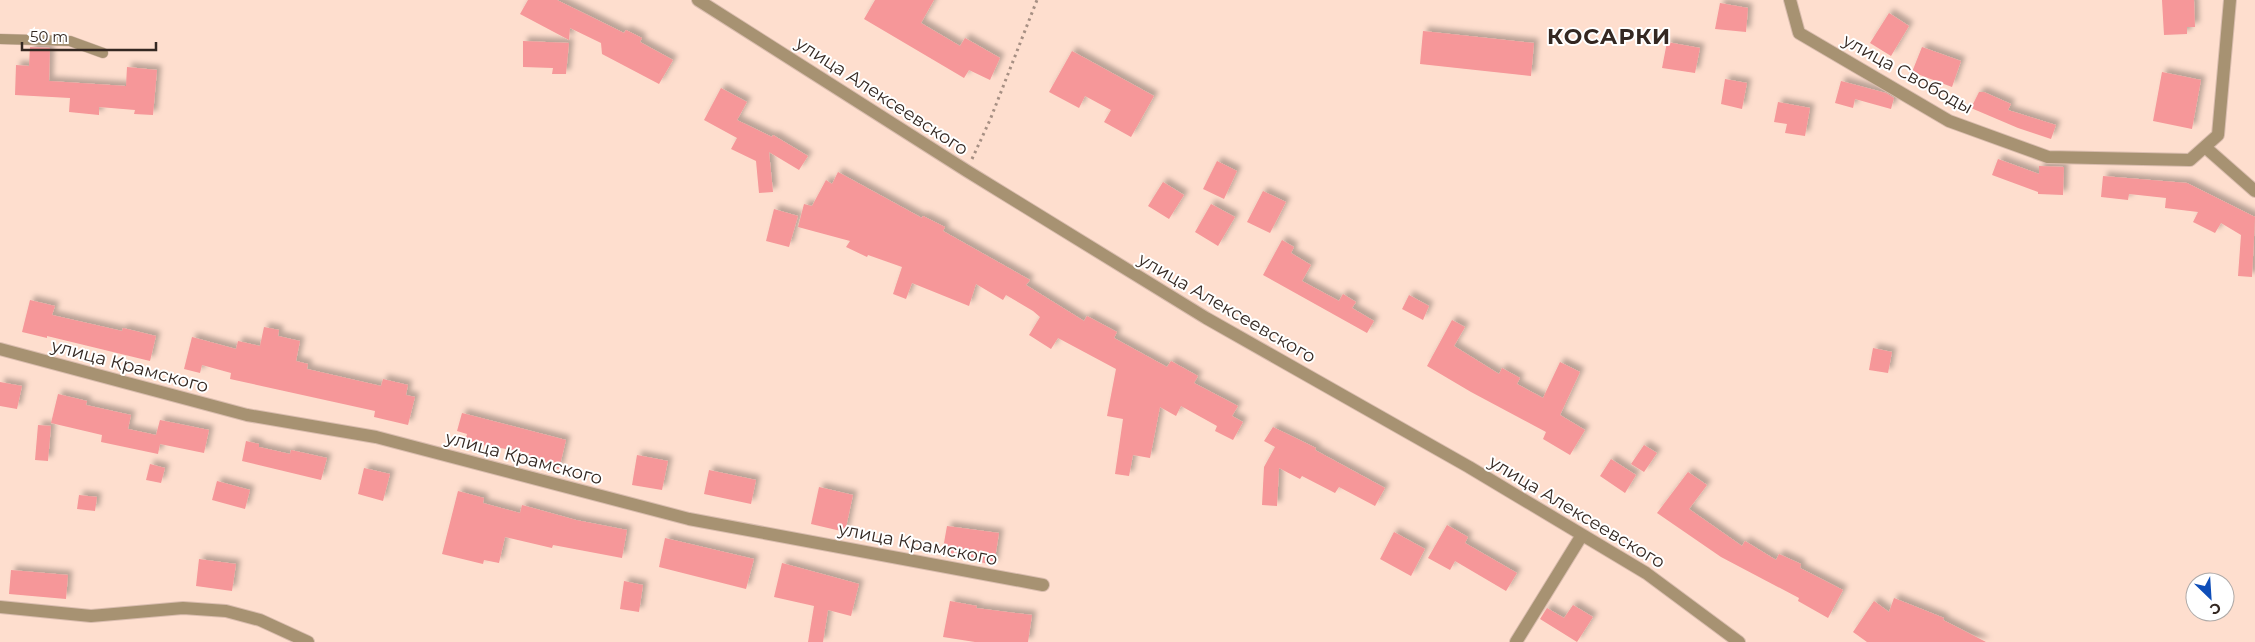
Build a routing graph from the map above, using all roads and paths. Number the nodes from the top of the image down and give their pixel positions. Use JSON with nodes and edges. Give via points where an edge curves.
{"nodes":[{"id":1,"x":698,"y":0,"type":"edge"},
{"id":2,"x":1037,"y":0,"type":"edge"},
{"id":3,"x":1790,"y":0,"type":"edge"},
{"id":4,"x":2230,"y":0,"type":"edge"},
{"id":5,"x":0,"y":39,"type":"edge"},
{"id":6,"x":103,"y":53,"type":"dead end"},
{"id":7,"x":2205,"y":147,"type":"junction"},
{"id":8,"x":967,"y":171,"type":"junction"},
{"id":9,"x":2255,"y":191,"type":"edge"},
{"id":10,"x":0,"y":349,"type":"edge"},
{"id":11,"x":1582,"y":535,"type":"junction"},
{"id":12,"x":1042,"y":585,"type":"dead end"},
{"id":13,"x":0,"y":606,"type":"edge"},
{"id":14,"x":308,"y":642,"type":"edge"},
{"id":15,"x":1516,"y":642,"type":"edge"},
{"id":16,"x":1739,"y":642,"type":"edge"}],
"edges":[{"from":1,"to":8,"type":"street","name":"улица Алексеевского"},
{"from":2,"to":8,"type":"path"},
{"from":3,"to":7,"type":"street","name":"улица Свободы","via":[[1799,33],[1949,121],[2039,154],[2048,157],[2190,160]]},
{"from":4,"to":7,"type":"street","name":"улица Свободы","via":[[2218,135]]},
{"from":5,"to":6,"type":"lane","via":[[70,41]]},
{"from":7,"to":9,"type":"street"},
{"from":8,"to":11,"type":"street","name":"улица Алексеевского","via":[[1206,318]]},
{"from":10,"to":12,"type":"street","name":"улица Крамского","via":[[247,415],[376,437],[689,519]]},
{"from":11,"to":15,"type":"street"},
{"from":11,"to":16,"type":"street","name":"улица Алексеевского","via":[[1646,573]]},
{"from":13,"to":14,"type":"street","via":[[91,616],[183,608],[226,611],[260,620]]}]}
